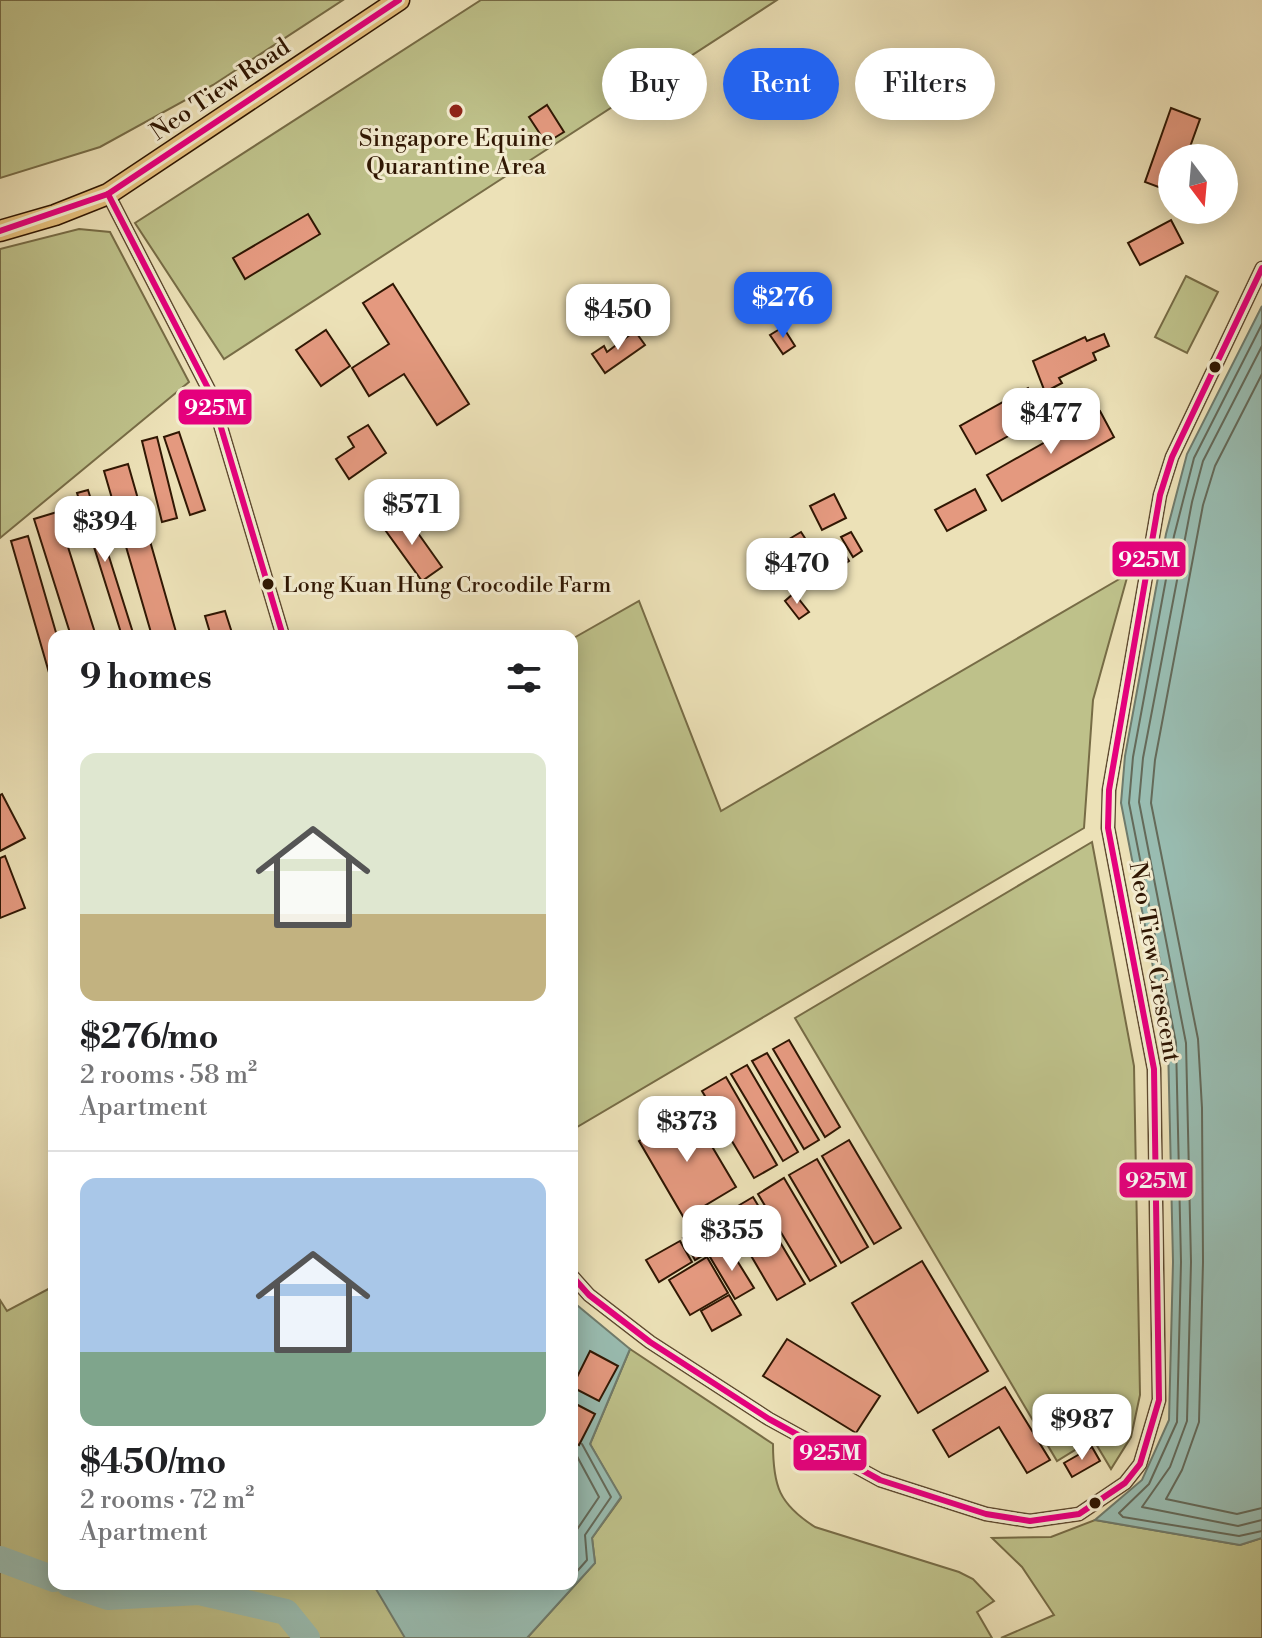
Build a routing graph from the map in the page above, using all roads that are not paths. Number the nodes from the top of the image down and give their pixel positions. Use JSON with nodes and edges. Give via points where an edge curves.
{"nodes":[{"id":1,"x":399,"y":0,"type":"edge"},
{"id":2,"x":108,"y":194,"type":"junction"},
{"id":3,"x":0,"y":231,"type":"edge"},
{"id":4,"x":1262,"y":268,"type":"edge"},
{"id":5,"x":281,"y":630,"type":"edge"},
{"id":6,"x":578,"y":1283,"type":"edge"}],
"edges":[{"from":1,"to":2,"type":"main road","name":"Neo Tiew Road"},
{"from":2,"to":3,"type":"main road","name":"Neo Tiew Road"},
{"from":2,"to":5,"type":"street","via":[[211,394]]},
{"from":4,"to":6,"type":"street","name":"Neo Tiew Crescent","via":[[1172,457],[1160,495],[1109,790],[1108,828],[1154,1069],[1159,1400],[1140,1464],[1125,1483],[1079,1514],[1030,1521],[986,1514],[880,1480],[769,1419],[650,1342]]}]}
